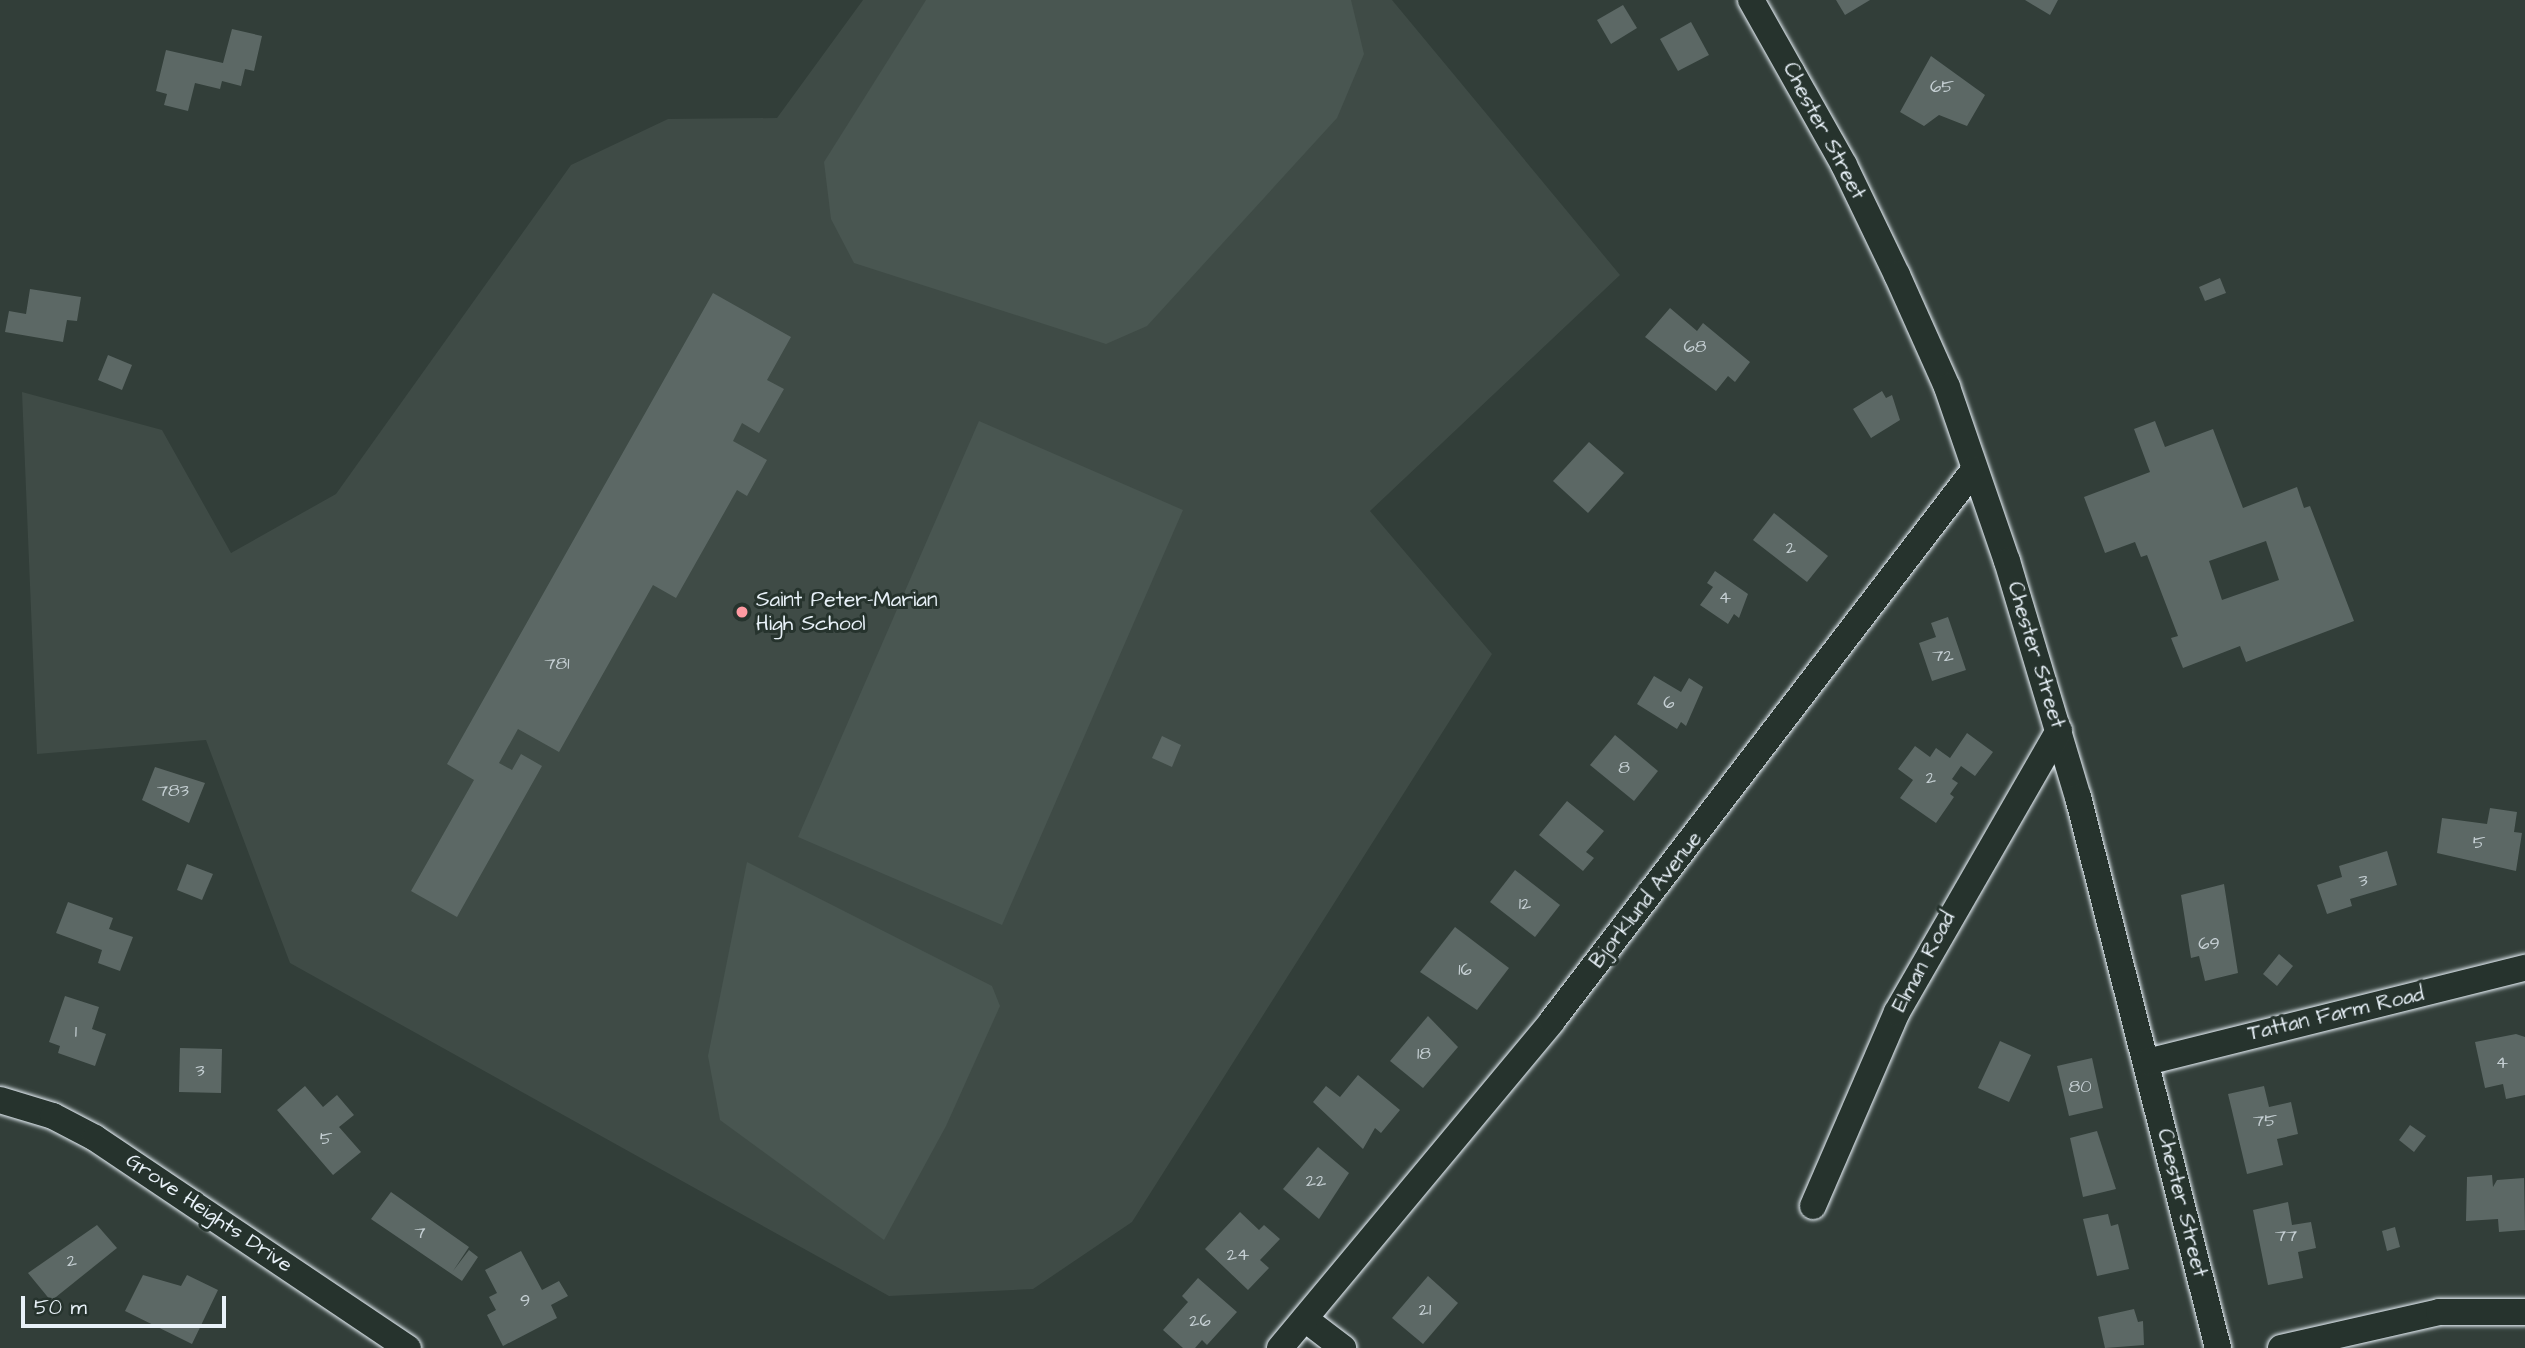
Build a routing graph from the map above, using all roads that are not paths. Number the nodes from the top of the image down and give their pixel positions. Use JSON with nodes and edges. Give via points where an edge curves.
{"nodes":[{"id":1,"x":1751,"y":0,"type":"edge"},
{"id":2,"x":1974,"y":470,"type":"junction"},
{"id":3,"x":2059,"y":730,"type":"junction"},
{"id":4,"x":2525,"y":968,"type":"edge"},
{"id":5,"x":2147,"y":1062,"type":"junction"},
{"id":6,"x":0,"y":1100,"type":"edge"},
{"id":7,"x":1813,"y":1206,"type":"dead end"},
{"id":8,"x":2525,"y":1312,"type":"edge"},
{"id":9,"x":1305,"y":1319,"type":"junction"},
{"id":10,"x":408,"y":1348,"type":"edge"},
{"id":11,"x":1280,"y":1348,"type":"edge"},
{"id":12,"x":1343,"y":1348,"type":"edge"},
{"id":13,"x":2218,"y":1348,"type":"edge"},
{"id":14,"x":2281,"y":1348,"type":"edge"}],
"edges":[{"from":1,"to":2,"type":"street","name":"Chester Street","via":[[1872,219],[1947,387]]},
{"from":2,"to":3,"type":"street","name":"Chester Street"},
{"from":2,"to":9,"type":"street","name":"Bjorklund Avenue","via":[[1552,1021]]},
{"from":3,"to":5,"type":"street","name":"Chester Street"},
{"from":3,"to":7,"type":"street","name":"Elman Road","via":[[1897,1012]]},
{"from":4,"to":5,"type":"street","name":"Tattan Farm Road"},
{"from":5,"to":13,"type":"street","name":"Chester Street"},
{"from":6,"to":10,"type":"street","name":"Grove Heights Drive","via":[[53,1116],[95,1138]]},
{"from":8,"to":14,"type":"street","via":[[2439,1312]]},
{"from":9,"to":11,"type":"street","name":"Bjorklund Avenue"},
{"from":9,"to":12,"type":"street"}]}
